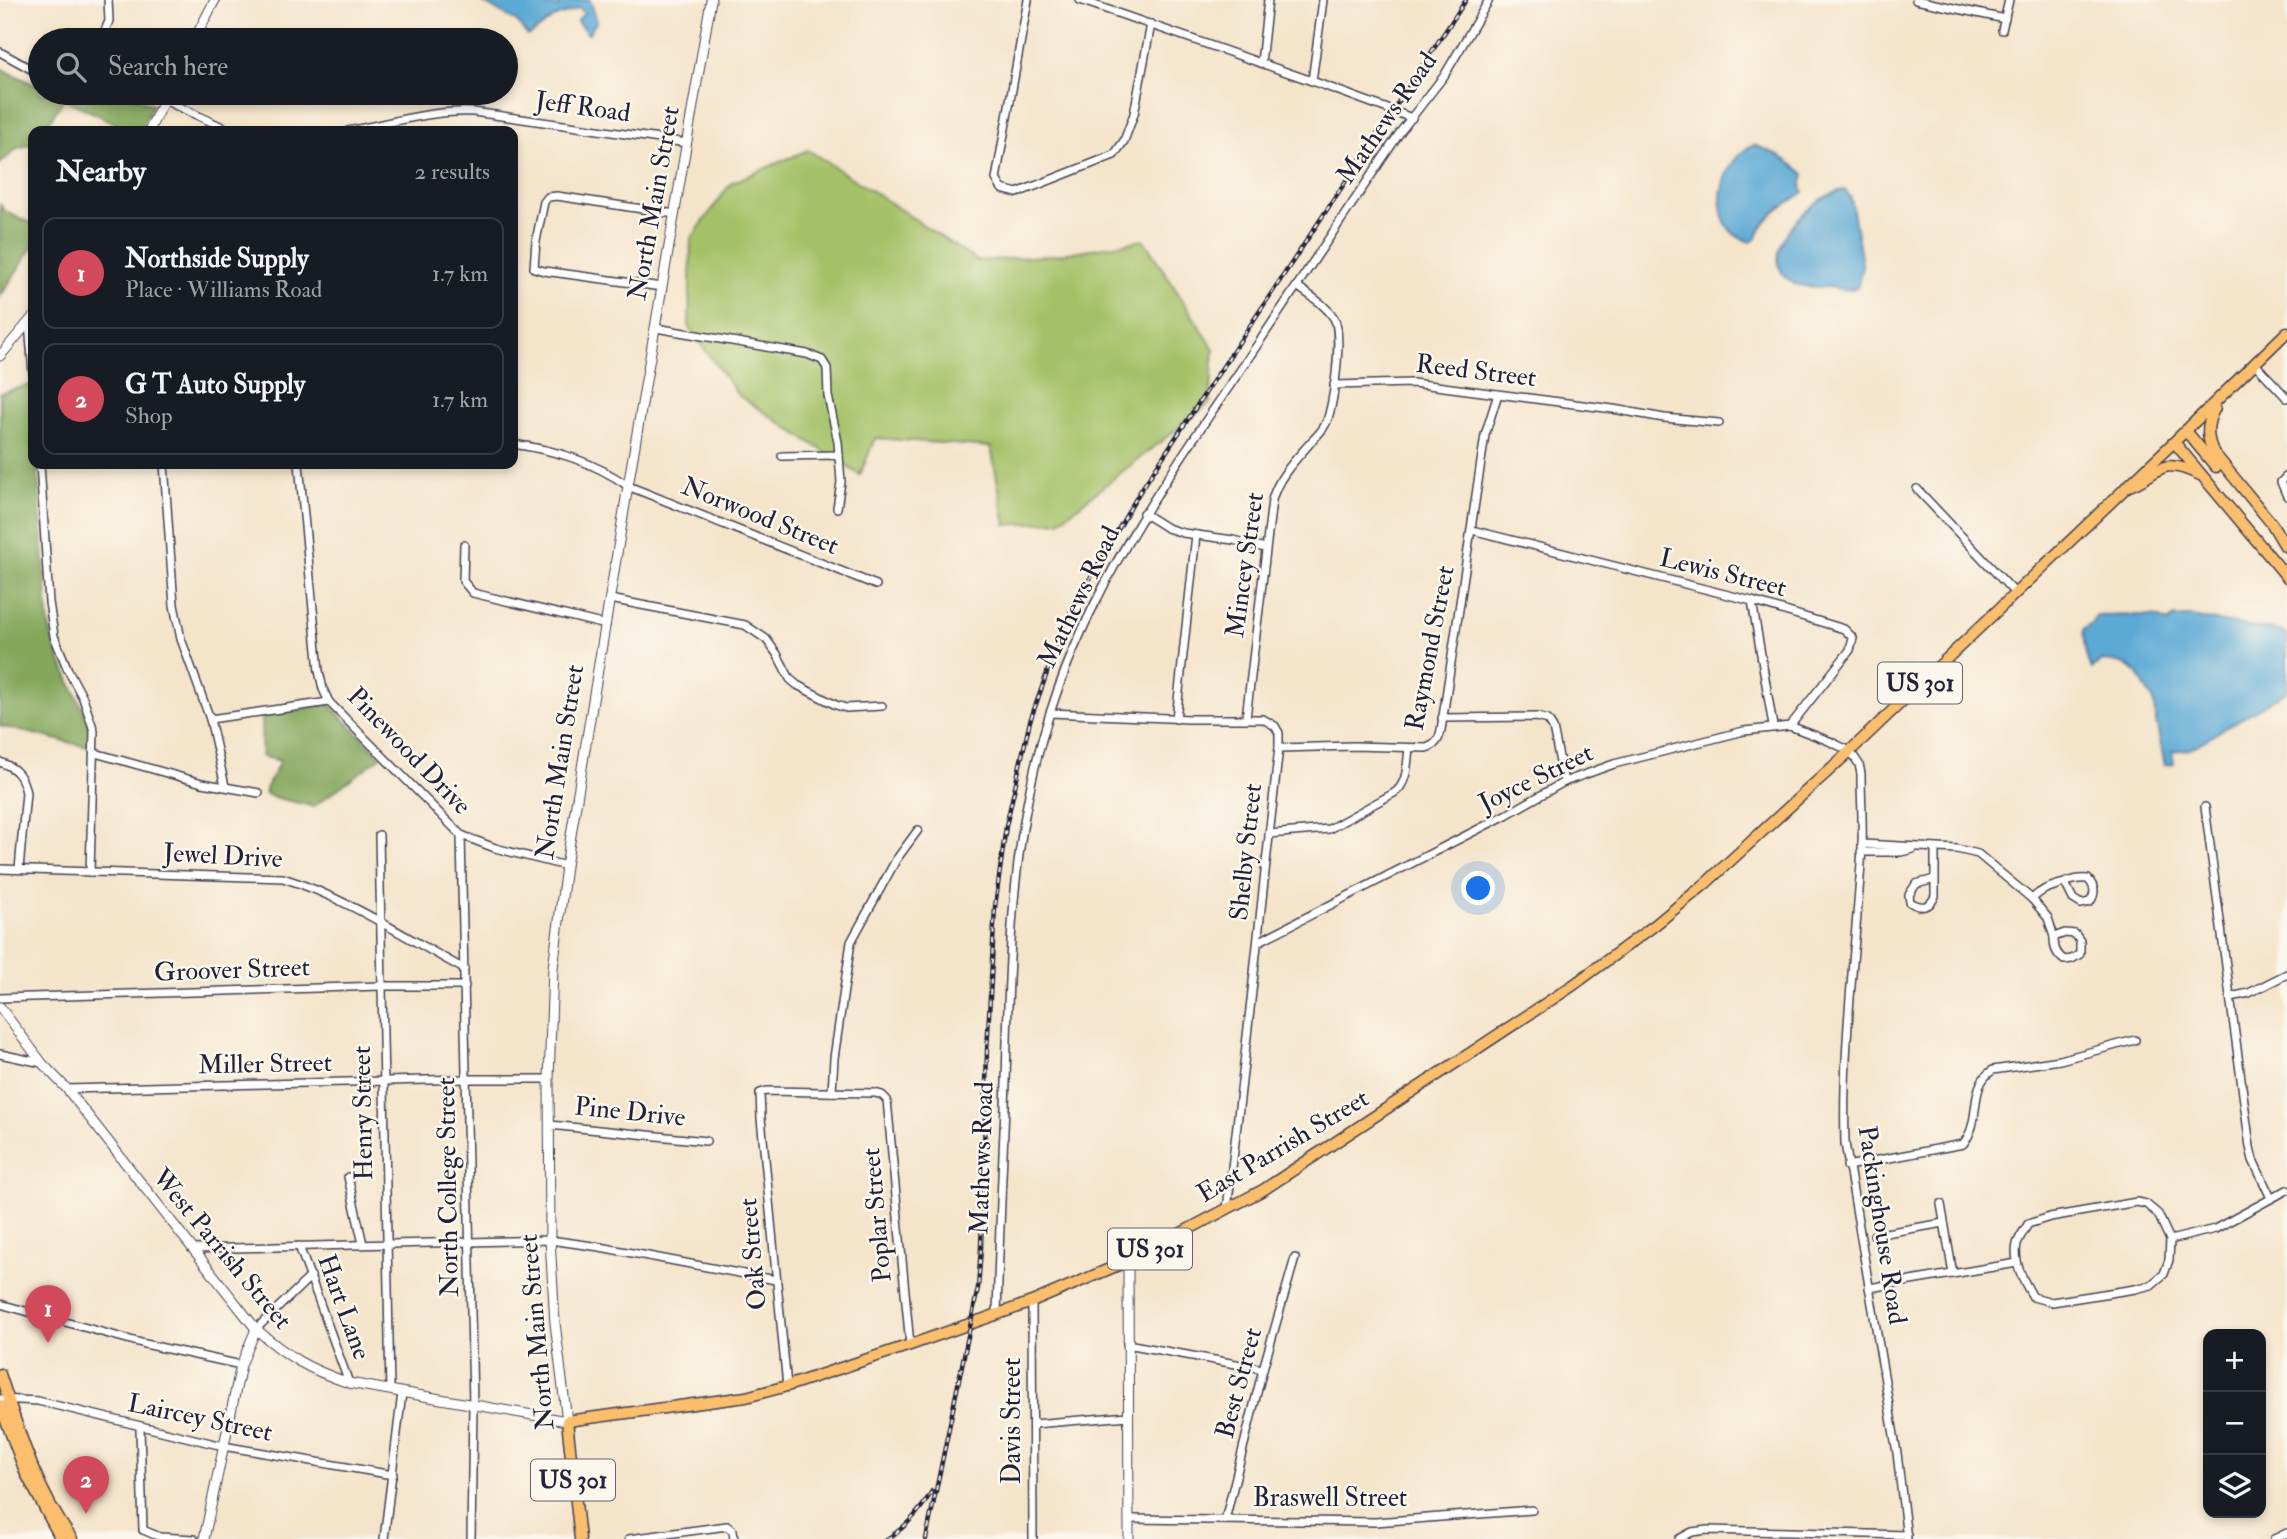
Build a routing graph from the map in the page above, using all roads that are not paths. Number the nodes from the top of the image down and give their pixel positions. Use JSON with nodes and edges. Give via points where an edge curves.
{"nodes":[{"id":1,"x":108,"y":0,"type":"edge"},
{"id":2,"x":215,"y":0,"type":"edge"},
{"id":3,"x":711,"y":0,"type":"edge"},
{"id":4,"x":1028,"y":0,"type":"edge"},
{"id":5,"x":1080,"y":0,"type":"edge"},
{"id":6,"x":1268,"y":0,"type":"edge"},
{"id":7,"x":1323,"y":0,"type":"edge"},
{"id":8,"x":1489,"y":0,"type":"edge"},
{"id":9,"x":1916,"y":0,"type":"edge"},
{"id":10,"x":2010,"y":0,"type":"edge"},
{"id":11,"x":2005,"y":19,"type":"junction"},
{"id":12,"x":1151,"y":24,"type":"junction"},
{"id":13,"x":105,"y":28,"type":"edge"},
{"id":14,"x":200,"y":28,"type":"edge"},
{"id":15,"x":2002,"y":30,"type":"dead end"},
{"id":16,"x":0,"y":52,"type":"edge"},
{"id":17,"x":1261,"y":63,"type":"junction"},
{"id":18,"x":28,"y":67,"type":"edge"},
{"id":19,"x":1312,"y":81,"type":"junction"},
{"id":20,"x":161,"y":105,"type":"edge"},
{"id":21,"x":181,"y":105,"type":"edge"},
{"id":22,"x":1412,"y":118,"type":"junction"},
{"id":23,"x":151,"y":126,"type":"edge"},
{"id":24,"x":221,"y":126,"type":"edge"},
{"id":25,"x":381,"y":126,"type":"edge"},
{"id":26,"x":687,"y":144,"type":"junction"},
{"id":27,"x":675,"y":214,"type":"junction"},
{"id":28,"x":1297,"y":286,"type":"junction"},
{"id":29,"x":662,"y":287,"type":"junction"},
{"id":30,"x":28,"y":323,"type":"edge"},
{"id":31,"x":656,"y":328,"type":"junction"},
{"id":32,"x":2287,"y":332,"type":"edge"},
{"id":33,"x":0,"y":356,"type":"edge"},
{"id":34,"x":2256,"y":365,"type":"junction"},
{"id":35,"x":1334,"y":385,"type":"junction"},
{"id":36,"x":1498,"y":394,"type":"junction"},
{"id":37,"x":2287,"y":398,"type":"edge"},
{"id":38,"x":2216,"y":402,"type":"junction"},
{"id":39,"x":1719,"y":423,"type":"dead end"},
{"id":40,"x":2186,"y":431,"type":"junction"},
{"id":41,"x":2174,"y":442,"type":"junction"},
{"id":42,"x":518,"y":445,"type":"edge"},
{"id":43,"x":839,"y":455,"type":"junction"},
{"id":44,"x":782,"y":456,"type":"dead end"},
{"id":45,"x":40,"y":469,"type":"edge"},
{"id":46,"x":164,"y":469,"type":"edge"},
{"id":47,"x":299,"y":469,"type":"edge"},
{"id":48,"x":2203,"y":476,"type":"junction"},
{"id":49,"x":2287,"y":476,"type":"edge"},
{"id":50,"x":628,"y":485,"type":"junction"},
{"id":51,"x":2126,"y":487,"type":"junction"},
{"id":52,"x":1917,"y":489,"type":"dead end"},
{"id":53,"x":2287,"y":496,"type":"edge"},
{"id":54,"x":837,"y":508,"type":"dead end"},
{"id":55,"x":1143,"y":513,"type":"junction"},
{"id":56,"x":1472,"y":530,"type":"junction"},
{"id":57,"x":1196,"y":535,"type":"junction"},
{"id":58,"x":464,"y":545,"type":"dead end"},
{"id":59,"x":2286,"y":547,"type":"edge"},
{"id":60,"x":1265,"y":548,"type":"junction"},
{"id":61,"x":2287,"y":577,"type":"edge"},
{"id":62,"x":876,"y":586,"type":"dead end"},
{"id":63,"x":2015,"y":593,"type":"junction"},
{"id":64,"x":610,"y":599,"type":"junction"},
{"id":65,"x":1752,"y":601,"type":"junction"},
{"id":66,"x":606,"y":625,"type":"junction"},
{"id":67,"x":329,"y":702,"type":"junction"},
{"id":68,"x":882,"y":706,"type":"dead end"},
{"id":69,"x":1050,"y":713,"type":"junction"},
{"id":70,"x":1247,"y":718,"type":"junction"},
{"id":71,"x":1443,"y":718,"type":"junction"},
{"id":72,"x":210,"y":719,"type":"junction"},
{"id":73,"x":1176,"y":719,"type":"junction"},
{"id":74,"x":1773,"y":726,"type":"junction"},
{"id":75,"x":1790,"y":726,"type":"junction"},
{"id":76,"x":1279,"y":748,"type":"junction"},
{"id":77,"x":1409,"y":748,"type":"junction"},
{"id":78,"x":1850,"y":751,"type":"junction"},
{"id":79,"x":95,"y":753,"type":"junction"},
{"id":80,"x":0,"y":762,"type":"edge"},
{"id":81,"x":1564,"y":782,"type":"junction"},
{"id":82,"x":225,"y":786,"type":"junction"},
{"id":83,"x":258,"y":793,"type":"dead end"},
{"id":84,"x":2205,"y":807,"type":"dead end"},
{"id":85,"x":918,"y":830,"type":"dead end"},
{"id":86,"x":1269,"y":834,"type":"junction"},
{"id":87,"x":379,"y":835,"type":"dead end"},
{"id":88,"x":461,"y":835,"type":"junction"},
{"id":89,"x":1862,"y":848,"type":"junction"},
{"id":90,"x":1935,"y":850,"type":"junction"},
{"id":91,"x":566,"y":866,"type":"junction"},
{"id":92,"x":0,"y":869,"type":"edge"},
{"id":93,"x":19,"y":869,"type":"junction"},
{"id":94,"x":90,"y":872,"type":"junction"},
{"id":95,"x":1935,"y":879,"type":"junction"},
{"id":96,"x":2065,"y":883,"type":"dead end"},
{"id":97,"x":2032,"y":899,"type":"junction"},
{"id":98,"x":380,"y":923,"type":"junction"},
{"id":99,"x":2054,"y":937,"type":"junction"},
{"id":100,"x":1258,"y":942,"type":"junction"},
{"id":101,"x":464,"y":969,"type":"junction"},
{"id":102,"x":2287,"y":974,"type":"edge"},
{"id":103,"x":381,"y":986,"type":"junction"},
{"id":104,"x":465,"y":986,"type":"junction"},
{"id":105,"x":2231,"y":997,"type":"junction"},
{"id":106,"x":0,"y":998,"type":"edge"},
{"id":107,"x":0,"y":1007,"type":"edge"},
{"id":108,"x":2135,"y":1040,"type":"dead end"},
{"id":109,"x":0,"y":1054,"type":"edge"},
{"id":110,"x":42,"y":1063,"type":"junction"},
{"id":111,"x":467,"y":1079,"type":"junction"},
{"id":112,"x":549,"y":1079,"type":"junction"},
{"id":113,"x":384,"y":1082,"type":"junction"},
{"id":114,"x":67,"y":1090,"type":"junction"},
{"id":115,"x":832,"y":1092,"type":"junction"},
{"id":116,"x":550,"y":1125,"type":"junction"},
{"id":117,"x":706,"y":1141,"type":"dead end"},
{"id":118,"x":1847,"y":1166,"type":"junction"},
{"id":119,"x":348,"y":1178,"type":"dead end"},
{"id":120,"x":2287,"y":1190,"type":"edge"},
{"id":121,"x":2271,"y":1198,"type":"junction"},
{"id":122,"x":1941,"y":1204,"type":"dead end"},
{"id":123,"x":1227,"y":1210,"type":"junction"},
{"id":124,"x":1944,"y":1223,"type":"junction"},
{"id":125,"x":1874,"y":1235,"type":"dead end"},
{"id":126,"x":550,"y":1240,"type":"junction"},
{"id":127,"x":2170,"y":1240,"type":"junction"},
{"id":128,"x":470,"y":1242,"type":"junction"},
{"id":129,"x":363,"y":1244,"type":"junction"},
{"id":130,"x":386,"y":1244,"type":"junction"},
{"id":131,"x":299,"y":1246,"type":"junction"},
{"id":132,"x":192,"y":1249,"type":"junction"},
{"id":133,"x":1295,"y":1258,"type":"dead end"},
{"id":134,"x":1128,"y":1261,"type":"junction"},
{"id":135,"x":2017,"y":1264,"type":"junction"},
{"id":136,"x":1953,"y":1274,"type":"junction"},
{"id":137,"x":311,"y":1276,"type":"junction"},
{"id":138,"x":776,"y":1280,"type":"junction"},
{"id":139,"x":1869,"y":1288,"type":"junction"},
{"id":140,"x":1032,"y":1302,"type":"junction"},
{"id":141,"x":0,"y":1304,"type":"edge"},
{"id":142,"x":997,"y":1315,"type":"junction"},
{"id":143,"x":256,"y":1329,"type":"junction"},
{"id":144,"x":1127,"y":1343,"type":"junction"},
{"id":145,"x":910,"y":1345,"type":"junction"},
{"id":146,"x":241,"y":1365,"type":"junction"},
{"id":147,"x":1263,"y":1369,"type":"junction"},
{"id":148,"x":0,"y":1374,"type":"edge"},
{"id":149,"x":349,"y":1383,"type":"junction"},
{"id":150,"x":787,"y":1386,"type":"junction"},
{"id":151,"x":390,"y":1391,"type":"junction"},
{"id":152,"x":402,"y":1393,"type":"junction"},
{"id":153,"x":3,"y":1401,"type":"edge"},
{"id":154,"x":473,"y":1406,"type":"junction"},
{"id":155,"x":1128,"y":1416,"type":"junction"},
{"id":156,"x":567,"y":1421,"type":"junction"},
{"id":157,"x":1034,"y":1424,"type":"junction"},
{"id":158,"x":140,"y":1428,"type":"junction"},
{"id":159,"x":223,"y":1446,"type":"junction"},
{"id":160,"x":393,"y":1475,"type":"junction"},
{"id":161,"x":1532,"y":1510,"type":"dead end"},
{"id":162,"x":1129,"y":1520,"type":"junction"},
{"id":163,"x":1224,"y":1520,"type":"junction"},
{"id":164,"x":2287,"y":1533,"type":"edge"},
{"id":165,"x":1907,"y":1537,"type":"edge"},
{"id":166,"x":61,"y":1539,"type":"edge"},
{"id":167,"x":72,"y":1539,"type":"edge"},
{"id":168,"x":194,"y":1539,"type":"edge"},
{"id":169,"x":204,"y":1539,"type":"edge"},
{"id":170,"x":384,"y":1539,"type":"edge"},
{"id":171,"x":471,"y":1539,"type":"edge"},
{"id":172,"x":580,"y":1539,"type":"edge"},
{"id":173,"x":629,"y":1539,"type":"edge"},
{"id":174,"x":734,"y":1539,"type":"edge"},
{"id":175,"x":1033,"y":1539,"type":"edge"},
{"id":176,"x":1129,"y":1539,"type":"edge"},
{"id":177,"x":1679,"y":1539,"type":"edge"},
{"id":178,"x":2274,"y":1539,"type":"edge"}],
"edges":[{"from":1,"to":13,"type":"street"},
{"from":2,"to":14,"type":"street"},
{"from":3,"to":26,"type":"street","name":"North Main Street"},
{"from":4,"to":12,"type":"street","via":[[996,179],[1002,189],[1017,193],[1114,155],[1134,114]]},
{"from":5,"to":12,"type":"street"},
{"from":6,"to":17,"type":"street"},
{"from":7,"to":19,"type":"street"},
{"from":8,"to":22,"type":"street","name":"Mathews Road","via":[[1444,76]]},
{"from":9,"to":11,"type":"street"},
{"from":10,"to":11,"type":"street"},
{"from":11,"to":15,"type":"street"},
{"from":12,"to":17,"type":"street"},
{"from":16,"to":18,"type":"street"},
{"from":17,"to":19,"type":"street"},
{"from":19,"to":22,"type":"street"},
{"from":20,"to":23,"type":"street"},
{"from":21,"to":24,"type":"street"},
{"from":22,"to":28,"type":"street","name":"Mathews Road"},
{"from":25,"to":26,"type":"street","name":"Jeff Road","via":[[426,114],[474,112]]},
{"from":26,"to":27,"type":"street","name":"North Main Street"},
{"from":27,"to":29,"type":"street","name":"North Main Street"},
{"from":27,"to":29,"type":"street","via":[[548,197],[536,241],[534,268]]},
{"from":28,"to":35,"type":"street","name":"Mincey Street","via":[[1322,304],[1336,323],[1339,343]]},
{"from":28,"to":55,"type":"street","name":"Mathews Road"},
{"from":29,"to":31,"type":"street","name":"North Main Street"},
{"from":30,"to":33,"type":"street"},
{"from":31,"to":43,"type":"street","via":[[822,360],[827,368]]},
{"from":31,"to":50,"type":"street","name":"North Main Street"},
{"from":32,"to":34,"type":"main road","number":"US 301"},
{"from":34,"to":37,"type":"street"},
{"from":34,"to":38,"type":"main road","number":"US 301"},
{"from":35,"to":36,"type":"street","name":"Reed Street","via":[[1413,383]]},
{"from":35,"to":60,"type":"street","name":"Mincey Street","via":[[1325,426],[1275,490]]},
{"from":36,"to":39,"type":"street","name":"Reed Street"},
{"from":36,"to":56,"type":"street","name":"Raymond Street","via":[[1485,435]]},
{"from":38,"to":40,"type":"main road","number":"US 301"},
{"from":38,"to":59,"type":"main road","via":[[2208,443]]},
{"from":40,"to":41,"type":"main road","number":"US 301"},
{"from":40,"to":59,"type":"main road"},
{"from":41,"to":48,"type":"main road"},
{"from":41,"to":51,"type":"main road","number":"US 301"},
{"from":42,"to":50,"type":"street","name":"Norwood Street","via":[[568,455]]},
{"from":43,"to":44,"type":"street"},
{"from":43,"to":54,"type":"street"},
{"from":45,"to":79,"type":"street","via":[[54,636],[87,706]]},
{"from":46,"to":72,"type":"street","via":[[174,605],[181,639]]},
{"from":47,"to":67,"type":"street","name":"Pinewood Drive","via":[[319,671]]},
{"from":48,"to":51,"type":"main road","via":[[2170,466]]},
{"from":48,"to":61,"type":"main road"},
{"from":49,"to":53,"type":"street","via":[[2281,482]]},
{"from":50,"to":62,"type":"street","name":"Norwood Street"},
{"from":50,"to":64,"type":"street","name":"North Main Street"},
{"from":51,"to":63,"type":"main road","number":"US 301"},
{"from":52,"to":63,"type":"street"},
{"from":55,"to":57,"type":"street","via":[[1167,528]]},
{"from":55,"to":69,"type":"street","name":"Mathews Road","via":[[1080,633]]},
{"from":56,"to":65,"type":"street","name":"Lewis Street"},
{"from":56,"to":71,"type":"street","name":"Raymond Street"},
{"from":57,"to":60,"type":"street"},
{"from":57,"to":73,"type":"street"},
{"from":58,"to":66,"type":"street","via":[[463,581],[473,593]]},
{"from":60,"to":70,"type":"street","name":"Mincey Street"},
{"from":63,"to":78,"type":"main road","number":"US 301"},
{"from":64,"to":66,"type":"street","name":"North Main Street"},
{"from":64,"to":68,"type":"street","via":[[745,625],[766,639],[797,685],[846,708]]},
{"from":65,"to":74,"type":"street"},
{"from":65,"to":75,"type":"street","name":"Lewis Street","via":[[1844,629],[1853,638],[1850,650]]},
{"from":66,"to":91,"type":"street","name":"North Main Street"},
{"from":67,"to":72,"type":"street"},
{"from":67,"to":88,"type":"street","name":"Pinewood Drive"},
{"from":69,"to":73,"type":"street","name":"Shelby Street"},
{"from":69,"to":142,"type":"street","name":"Mathews Road","via":[[1024,819],[1012,913]]},
{"from":70,"to":73,"type":"street","name":"Shelby Street"},
{"from":70,"to":76,"type":"street","name":"Shelby Street","via":[[1275,726]]},
{"from":71,"to":77,"type":"street","name":"Raymond Street","via":[[1435,744]]},
{"from":71,"to":81,"type":"street","via":[[1548,720]]},
{"from":72,"to":82,"type":"street"},
{"from":74,"to":75,"type":"street","name":"Joyce Street"},
{"from":74,"to":81,"type":"street","name":"Joyce Street","via":[[1614,764]]},
{"from":75,"to":78,"type":"street","name":"Joyce Street"},
{"from":76,"to":77,"type":"street"},
{"from":76,"to":86,"type":"street","name":"Shelby Street"},
{"from":77,"to":86,"type":"street","name":"Raymond Street","via":[[1401,788],[1329,829]]},
{"from":78,"to":89,"type":"street","name":"Packinghouse Road","via":[[1861,774]]},
{"from":78,"to":123,"type":"main road","name":"East Parrish Street","number":"US 301","via":[[1663,919],[1444,1072]]},
{"from":79,"to":82,"type":"street"},
{"from":79,"to":94,"type":"street"},
{"from":80,"to":93,"type":"street","via":[[13,766],[26,793]]},
{"from":81,"to":100,"type":"street","name":"Joyce Street"},
{"from":82,"to":83,"type":"street"},
{"from":84,"to":105,"type":"street"},
{"from":85,"to":115,"type":"street","via":[[851,942]]},
{"from":86,"to":100,"type":"street","name":"Shelby Street"},
{"from":87,"to":98,"type":"street","name":"Henry Street"},
{"from":88,"to":91,"type":"street","name":"Pinewood Drive"},
{"from":88,"to":101,"type":"street","name":"North College Street"},
{"from":89,"to":90,"type":"street","via":[[1902,845]]},
{"from":89,"to":118,"type":"street","name":"Packinghouse Road","via":[[1844,1094]]},
{"from":90,"to":95,"type":"street"},
{"from":90,"to":97,"type":"street","via":[[1978,854]]},
{"from":91,"to":112,"type":"street","name":"North Main Street","via":[[554,968]]},
{"from":92,"to":93,"type":"street","name":"Jewel Drive"},
{"from":93,"to":94,"type":"street","name":"Jewel Drive"},
{"from":94,"to":98,"type":"street","name":"Jewel Drive","via":[[275,876],[301,883]]},
{"from":95,"to":95,"type":"street","via":[[1916,884],[1910,902],[1929,905],[1935,895]]},
{"from":96,"to":97,"type":"street","via":[[2043,888]]},
{"from":97,"to":99,"type":"street","via":[[2048,918]]},
{"from":98,"to":101,"type":"street","name":"Jewel Drive"},
{"from":98,"to":103,"type":"street","name":"Henry Street"},
{"from":99,"to":99,"type":"street","via":[[2057,954],[2064,960],[2080,954],[2075,934]]},
{"from":100,"to":123,"type":"street","name":"Shelby Street"},
{"from":101,"to":104,"type":"street","name":"North College Street"},
{"from":102,"to":105,"type":"street"},
{"from":103,"to":104,"type":"street","name":"Groover Street"},
{"from":103,"to":106,"type":"street","name":"Groover Street"},
{"from":103,"to":113,"type":"street","name":"Henry Street"},
{"from":104,"to":111,"type":"street","name":"North College Street"},
{"from":105,"to":121,"type":"street","via":[[2250,1147]]},
{"from":107,"to":110,"type":"street","name":"West Parrish Street"},
{"from":108,"to":118,"type":"street","via":[[2060,1060],[1993,1070],[1980,1083],[1975,1123],[1963,1144]]},
{"from":109,"to":110,"type":"street"},
{"from":110,"to":114,"type":"street","name":"West Parrish Street"},
{"from":111,"to":112,"type":"street","name":"Miller Street"},
{"from":111,"to":113,"type":"street","name":"Miller Street"},
{"from":111,"to":128,"type":"street","name":"North College Street"},
{"from":112,"to":116,"type":"street","name":"North Main Street"},
{"from":113,"to":114,"type":"street","name":"Miller Street"},
{"from":113,"to":130,"type":"street","name":"Henry Street"},
{"from":114,"to":132,"type":"street","name":"West Parrish Street"},
{"from":115,"to":138,"type":"street","name":"Oak Street","via":[[760,1093]]},
{"from":115,"to":145,"type":"street","name":"Poplar Street","via":[[870,1093],[887,1100]]},
{"from":116,"to":117,"type":"street","name":"Pine Drive"},
{"from":116,"to":126,"type":"street","name":"North Main Street"},
{"from":118,"to":139,"type":"street","name":"Packinghouse Road"},
{"from":119,"to":129,"type":"street"},
{"from":120,"to":121,"type":"street"},
{"from":121,"to":127,"type":"street","via":[[2215,1229]]},
{"from":122,"to":124,"type":"street"},
{"from":123,"to":134,"type":"main road","name":"East Parrish Street","number":"US 301"},
{"from":124,"to":125,"type":"street"},
{"from":124,"to":136,"type":"street"},
{"from":126,"to":128,"type":"street"},
{"from":126,"to":138,"type":"street"},
{"from":126,"to":156,"type":"street","name":"North Main Street"},
{"from":127,"to":135,"type":"street","via":[[2158,1214],[2137,1202],[2028,1224],[2017,1243]]},
{"from":127,"to":135,"type":"street","via":[[2164,1274],[2151,1285],[2052,1303],[2033,1297]]},
{"from":128,"to":130,"type":"street"},
{"from":128,"to":154,"type":"street","name":"North College Street"},
{"from":129,"to":130,"type":"street"},
{"from":129,"to":131,"type":"street"},
{"from":130,"to":151,"type":"street","name":"Henry Street"},
{"from":131,"to":132,"type":"street"},
{"from":131,"to":137,"type":"street","name":"Hart Lane"},
{"from":132,"to":143,"type":"street","name":"West Parrish Street"},
{"from":133,"to":147,"type":"street","name":"Best Street"},
{"from":134,"to":140,"type":"main road","name":"East Parrish Street","number":"US 301"},
{"from":134,"to":144,"type":"street"},
{"from":135,"to":136,"type":"street"},
{"from":136,"to":139,"type":"street"},
{"from":137,"to":143,"type":"street"},
{"from":137,"to":149,"type":"street","name":"Hart Lane"},
{"from":138,"to":150,"type":"street","name":"Oak Street"},
{"from":139,"to":165,"type":"street","name":"Packinghouse Road"},
{"from":140,"to":142,"type":"main road","name":"East Parrish Street","number":"US 301"},
{"from":140,"to":157,"type":"street","name":"Davis Street"},
{"from":141,"to":146,"type":"street"},
{"from":142,"to":145,"type":"main road","name":"East Parrish Street","number":"US 301"},
{"from":143,"to":146,"type":"street"},
{"from":143,"to":149,"type":"street","name":"West Parrish Street","via":[[296,1361]]},
{"from":144,"to":147,"type":"street"},
{"from":144,"to":155,"type":"street"},
{"from":145,"to":150,"type":"main road","name":"East Parrish Street","number":"US 301"},
{"from":146,"to":159,"type":"street"},
{"from":147,"to":163,"type":"street","name":"Best Street"},
{"from":148,"to":153,"type":"main road"},
{"from":149,"to":151,"type":"street","name":"West Parrish Street"},
{"from":150,"to":156,"type":"main road","name":"East Parrish Street","number":"US 301","via":[[746,1397]]},
{"from":151,"to":152,"type":"street","name":"West Parrish Street"},
{"from":152,"to":154,"type":"street","name":"West Parrish Street"},
{"from":152,"to":160,"type":"street"},
{"from":153,"to":158,"type":"street","name":"Laircey Street","via":[[38,1401]]},
{"from":153,"to":166,"type":"main road","via":[[26,1474]]},
{"from":153,"to":167,"type":"main road","via":[[47,1499]]},
{"from":154,"to":156,"type":"street","name":"West Parrish Street"},
{"from":154,"to":171,"type":"street","name":"North College Street"},
{"from":155,"to":157,"type":"street"},
{"from":155,"to":162,"type":"street"},
{"from":156,"to":172,"type":"main road","name":"North Main Street","number":"US 301"},
{"from":157,"to":175,"type":"street","name":"Davis Street"},
{"from":158,"to":159,"type":"street","name":"Laircey Street"},
{"from":158,"to":168,"type":"street","via":[[143,1530],[160,1537]]},
{"from":159,"to":160,"type":"street","name":"Laircey Street"},
{"from":159,"to":169,"type":"street"},
{"from":160,"to":170,"type":"street"},
{"from":161,"to":163,"type":"street","name":"Braswell Street","via":[[1375,1522]]},
{"from":162,"to":163,"type":"street","name":"Braswell Street"},
{"from":162,"to":176,"type":"street"},
{"from":164,"to":178,"type":"street"},
{"from":165,"to":177,"type":"street","via":[[1707,1530]]},
{"from":173,"to":174,"type":"street","via":[[727,1526]]}]}
